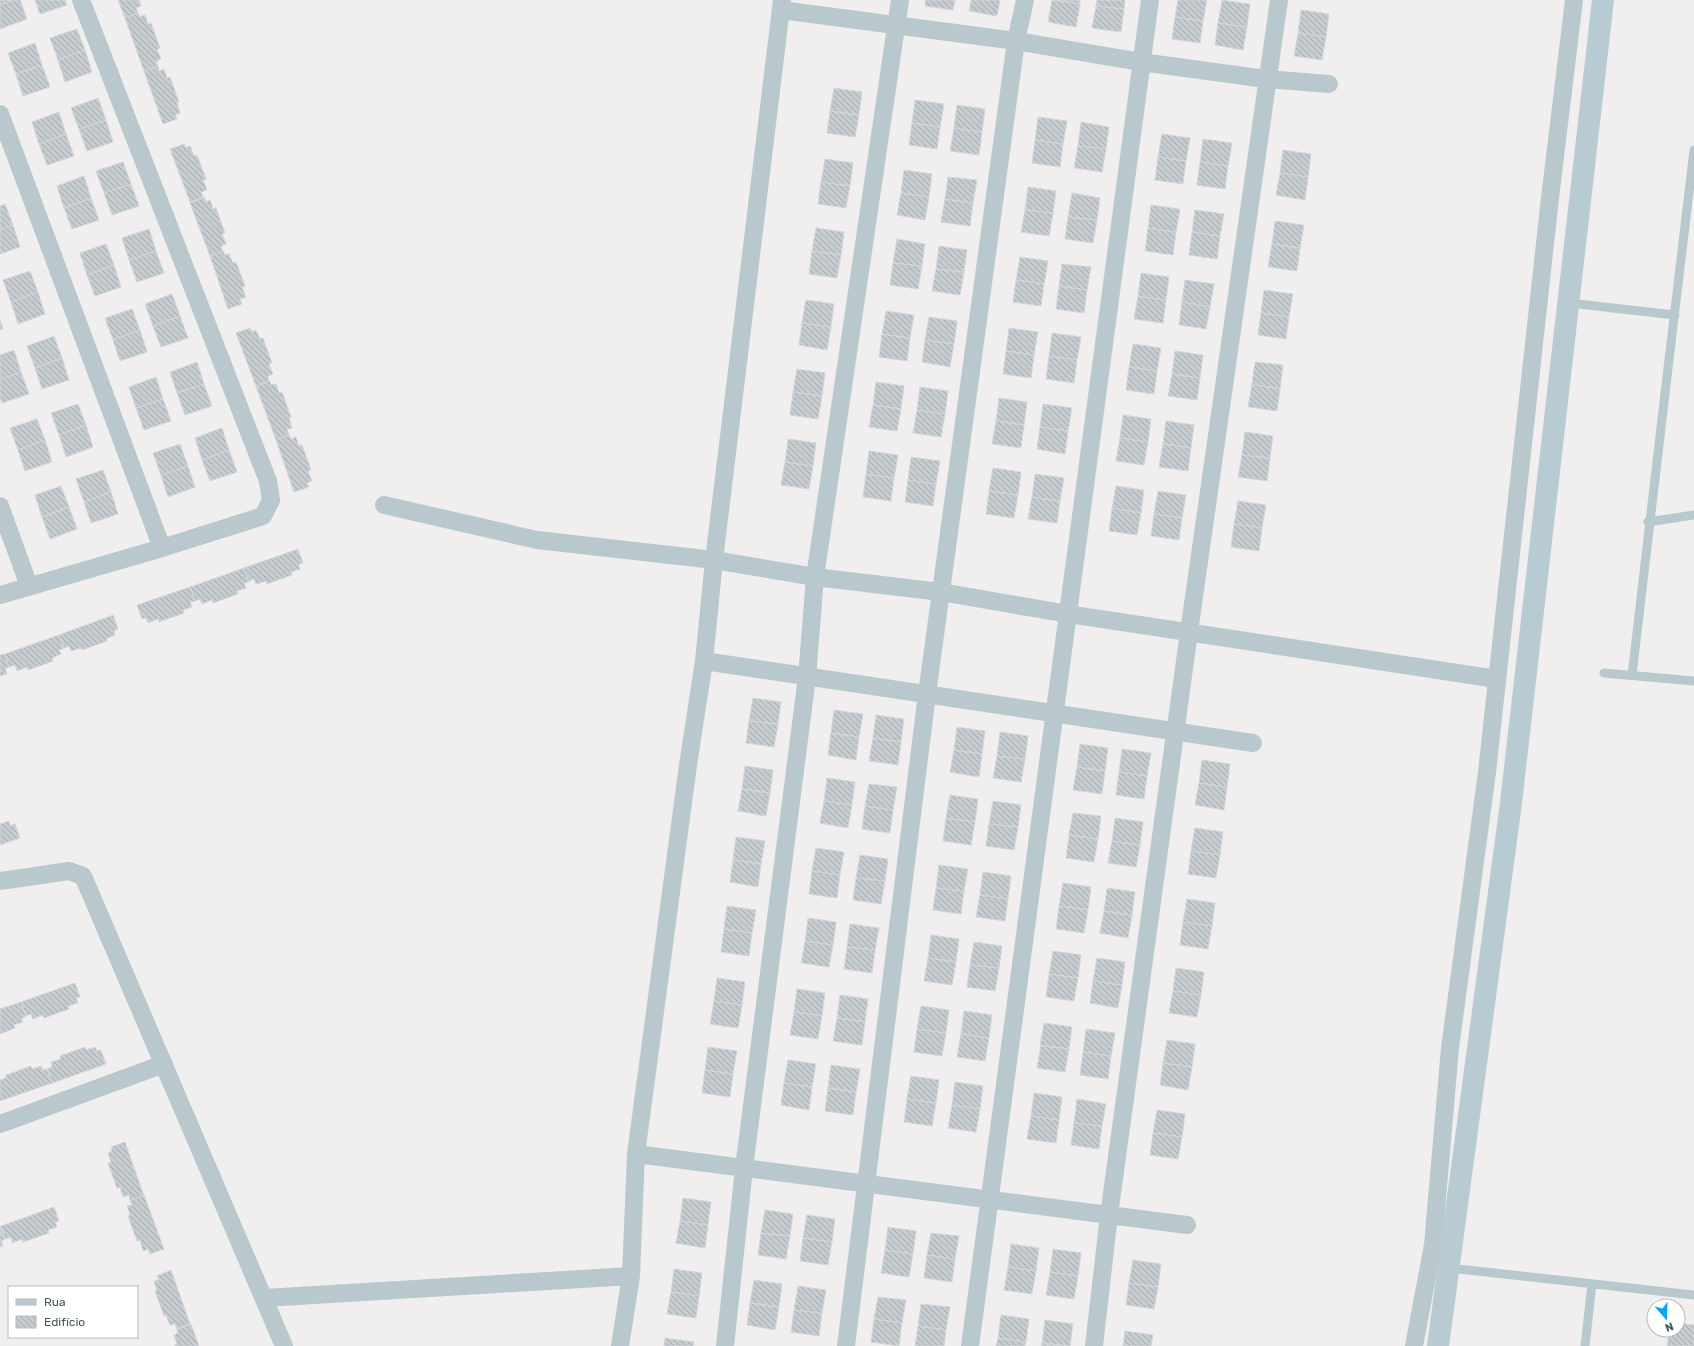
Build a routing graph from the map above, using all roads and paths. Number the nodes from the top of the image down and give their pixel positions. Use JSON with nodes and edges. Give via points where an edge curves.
{"nodes":[{"id":1,"x":81,"y":0,"type":"edge"},
{"id":2,"x":900,"y":0,"type":"edge"},
{"id":3,"x":1025,"y":0,"type":"edge"},
{"id":4,"x":1150,"y":0,"type":"edge"},
{"id":5,"x":1279,"y":0,"type":"edge"},
{"id":6,"x":1574,"y":0,"type":"edge"},
{"id":7,"x":1603,"y":0,"type":"edge"},
{"id":8,"x":782,"y":5,"type":"edge"},
{"id":9,"x":897,"y":24,"type":"junction"},
{"id":10,"x":1016,"y":41,"type":"junction"},
{"id":11,"x":1141,"y":62,"type":"junction"},
{"id":12,"x":1266,"y":79,"type":"junction"},
{"id":13,"x":1329,"y":84,"type":"dead end"},
{"id":14,"x":0,"y":114,"type":"edge"},
{"id":15,"x":1694,"y":150,"type":"edge"},
{"id":16,"x":1569,"y":303,"type":"junction"},
{"id":17,"x":1675,"y":315,"type":"junction"},
{"id":18,"x":384,"y":505,"type":"dead end"},
{"id":19,"x":0,"y":506,"type":"edge"},
{"id":20,"x":1694,"y":515,"type":"edge"},
{"id":21,"x":1648,"y":522,"type":"junction"},
{"id":22,"x":162,"y":548,"type":"junction"},
{"id":23,"x":714,"y":560,"type":"junction"},
{"id":24,"x":815,"y":577,"type":"junction"},
{"id":25,"x":29,"y":586,"type":"junction"},
{"id":26,"x":941,"y":592,"type":"junction"},
{"id":27,"x":0,"y":595,"type":"edge"},
{"id":28,"x":1068,"y":614,"type":"junction"},
{"id":29,"x":1189,"y":632,"type":"junction"},
{"id":30,"x":704,"y":661,"type":"junction"},
{"id":31,"x":1604,"y":673,"type":"dead end"},
{"id":32,"x":1632,"y":675,"type":"junction"},
{"id":33,"x":807,"y":677,"type":"junction"},
{"id":34,"x":1497,"y":679,"type":"junction"},
{"id":35,"x":1694,"y":681,"type":"edge"},
{"id":36,"x":926,"y":694,"type":"junction"},
{"id":37,"x":1055,"y":713,"type":"junction"},
{"id":38,"x":1175,"y":731,"type":"junction"},
{"id":39,"x":1252,"y":743,"type":"dead end"},
{"id":40,"x":0,"y":881,"type":"edge"},
{"id":41,"x":164,"y":1064,"type":"junction"},
{"id":42,"x":0,"y":1124,"type":"edge"},
{"id":43,"x":636,"y":1154,"type":"junction"},
{"id":44,"x":744,"y":1168,"type":"junction"},
{"id":45,"x":866,"y":1184,"type":"junction"},
{"id":46,"x":991,"y":1200,"type":"junction"},
{"id":47,"x":1109,"y":1216,"type":"junction"},
{"id":48,"x":1187,"y":1225,"type":"dead end"},
{"id":49,"x":1447,"y":1268,"type":"junction"},
{"id":50,"x":631,"y":1276,"type":"junction"},
{"id":51,"x":1592,"y":1284,"type":"junction"},
{"id":52,"x":1694,"y":1295,"type":"edge"},
{"id":53,"x":264,"y":1298,"type":"junction"},
{"id":54,"x":284,"y":1346,"type":"edge"},
{"id":55,"x":620,"y":1346,"type":"edge"},
{"id":56,"x":725,"y":1346,"type":"edge"},
{"id":57,"x":846,"y":1346,"type":"edge"},
{"id":58,"x":970,"y":1346,"type":"edge"},
{"id":59,"x":1094,"y":1346,"type":"edge"},
{"id":60,"x":1414,"y":1346,"type":"edge"},
{"id":61,"x":1438,"y":1346,"type":"edge"},
{"id":62,"x":1584,"y":1346,"type":"edge"}],
"edges":[{"from":1,"to":22,"type":"street","via":[[268,482],[271,500],[263,516]]},
{"from":2,"to":9,"type":"street"},
{"from":3,"to":10,"type":"street"},
{"from":4,"to":11,"type":"street"},
{"from":5,"to":12,"type":"street"},
{"from":6,"to":34,"type":"street"},
{"from":7,"to":16,"type":"street"},
{"from":8,"to":9,"type":"street"},
{"from":8,"to":23,"type":"street"},
{"from":9,"to":10,"type":"street"},
{"from":9,"to":24,"type":"street"},
{"from":10,"to":11,"type":"street"},
{"from":10,"to":26,"type":"street"},
{"from":11,"to":12,"type":"street"},
{"from":11,"to":28,"type":"street"},
{"from":12,"to":13,"type":"street"},
{"from":12,"to":29,"type":"street"},
{"from":14,"to":22,"type":"street"},
{"from":15,"to":17,"type":"lane"},
{"from":16,"to":17,"type":"lane"},
{"from":16,"to":49,"type":"street","via":[[1511,803]]},
{"from":17,"to":21,"type":"lane"},
{"from":18,"to":23,"type":"street","via":[[537,540]]},
{"from":19,"to":25,"type":"street"},
{"from":20,"to":21,"type":"lane"},
{"from":21,"to":32,"type":"lane"},
{"from":22,"to":25,"type":"street"},
{"from":23,"to":24,"type":"street"},
{"from":23,"to":30,"type":"street"},
{"from":24,"to":26,"type":"street"},
{"from":24,"to":33,"type":"street"},
{"from":25,"to":27,"type":"street"},
{"from":26,"to":28,"type":"street"},
{"from":26,"to":36,"type":"street"},
{"from":28,"to":29,"type":"street"},
{"from":28,"to":37,"type":"street"},
{"from":29,"to":34,"type":"street"},
{"from":29,"to":38,"type":"street"},
{"from":30,"to":33,"type":"street"},
{"from":30,"to":43,"type":"street"},
{"from":31,"to":32,"type":"lane"},
{"from":32,"to":35,"type":"lane"},
{"from":33,"to":36,"type":"street"},
{"from":33,"to":44,"type":"street"},
{"from":34,"to":60,"type":"street","via":[[1450,1048],[1433,1245]]},
{"from":36,"to":37,"type":"street"},
{"from":36,"to":45,"type":"street"},
{"from":37,"to":38,"type":"street"},
{"from":37,"to":46,"type":"street"},
{"from":38,"to":39,"type":"street"},
{"from":38,"to":47,"type":"street"},
{"from":40,"to":41,"type":"street","via":[[69,871],[83,876]]},
{"from":41,"to":42,"type":"street"},
{"from":41,"to":53,"type":"street"},
{"from":43,"to":44,"type":"street"},
{"from":43,"to":50,"type":"street"},
{"from":44,"to":45,"type":"street"},
{"from":44,"to":56,"type":"street"},
{"from":45,"to":46,"type":"street"},
{"from":45,"to":57,"type":"street"},
{"from":46,"to":47,"type":"street"},
{"from":46,"to":58,"type":"street"},
{"from":47,"to":48,"type":"street"},
{"from":47,"to":59,"type":"street"},
{"from":49,"to":51,"type":"lane"},
{"from":49,"to":61,"type":"street"},
{"from":50,"to":53,"type":"street"},
{"from":50,"to":55,"type":"street"},
{"from":51,"to":52,"type":"lane"},
{"from":51,"to":62,"type":"lane"},
{"from":53,"to":54,"type":"street"}]}
